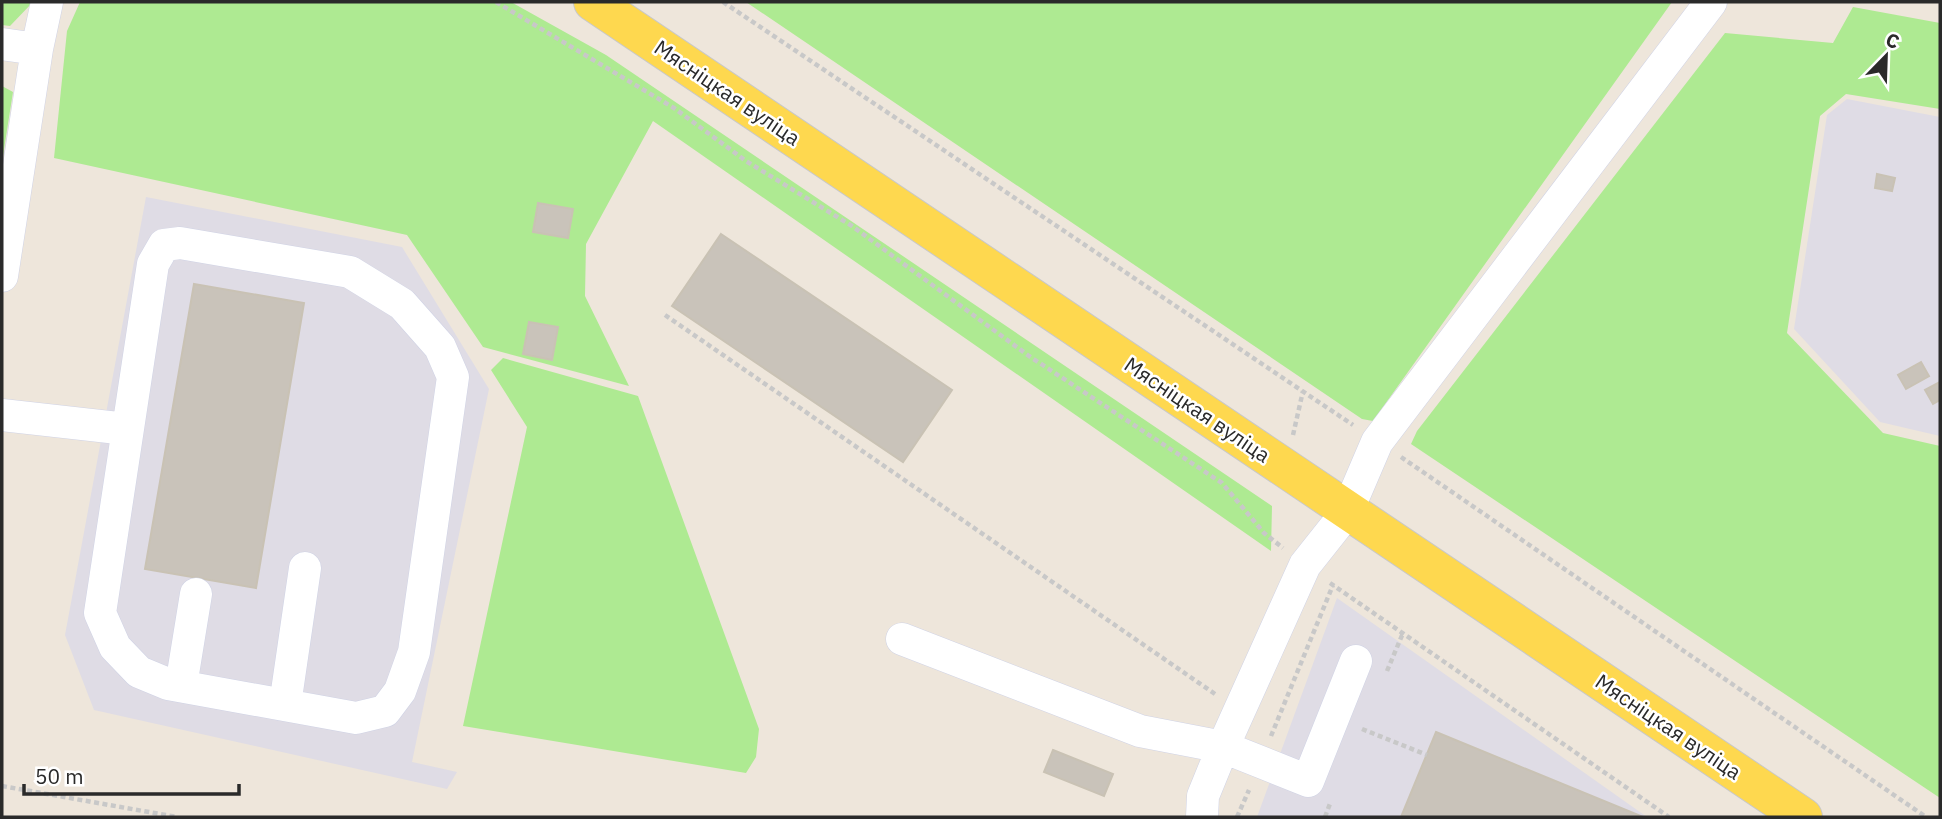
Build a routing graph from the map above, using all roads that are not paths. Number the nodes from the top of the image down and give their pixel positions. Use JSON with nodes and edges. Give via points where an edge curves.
{"nodes":[{"id":1,"x":47,"y":2,"type":"edge"},
{"id":2,"x":593,"y":2,"type":"edge"},
{"id":3,"x":1711,"y":2,"type":"edge"},
{"id":4,"x":2,"y":44,"type":"edge"},
{"id":5,"x":37,"y":49,"type":"junction"},
{"id":6,"x":2,"y":276,"type":"edge"},
{"id":7,"x":2,"y":415,"type":"edge"},
{"id":8,"x":127,"y":429,"type":"junction"},
{"id":9,"x":1348,"y":512,"type":"junction"},
{"id":10,"x":304,"y":568,"type":"dead end"},
{"id":11,"x":196,"y":593,"type":"dead end"},
{"id":12,"x":902,"y":639,"type":"dead end"},
{"id":13,"x":1356,"y":660,"type":"dead end"},
{"id":14,"x":181,"y":686,"type":"junction"},
{"id":15,"x":285,"y":705,"type":"junction"},
{"id":16,"x":1223,"y":747,"type":"junction"},
{"id":17,"x":1202,"y":817,"type":"edge"},
{"id":18,"x":1803,"y":817,"type":"edge"}],
"edges":[{"from":1,"to":5,"type":"lane"},
{"from":2,"to":9,"type":"main road","name":"Мясніцкая вуліца"},
{"from":3,"to":9,"type":"lane","via":[[1377,442]]},
{"from":4,"to":5,"type":"lane"},
{"from":5,"to":6,"type":"lane"},
{"from":7,"to":8,"type":"lane"},
{"from":8,"to":14,"type":"lane","via":[[100,613],[115,647],[139,672]]},
{"from":8,"to":15,"type":"lane","via":[[153,264],[164,245],[180,243],[350,272],[402,304],[440,347],[453,377],[414,652],[400,691],[385,711],[356,718]]},
{"from":9,"to":16,"type":"lane","via":[[1305,565]]},
{"from":9,"to":18,"type":"main road","name":"Мясніцкая вуліца"},
{"from":10,"to":15,"type":"lane"},
{"from":11,"to":14,"type":"lane"},
{"from":12,"to":16,"type":"lane","via":[[1140,731]]},
{"from":13,"to":16,"type":"lane","via":[[1308,781]]},
{"from":14,"to":15,"type":"lane"},
{"from":16,"to":17,"type":"lane","via":[[1203,796]]}]}
